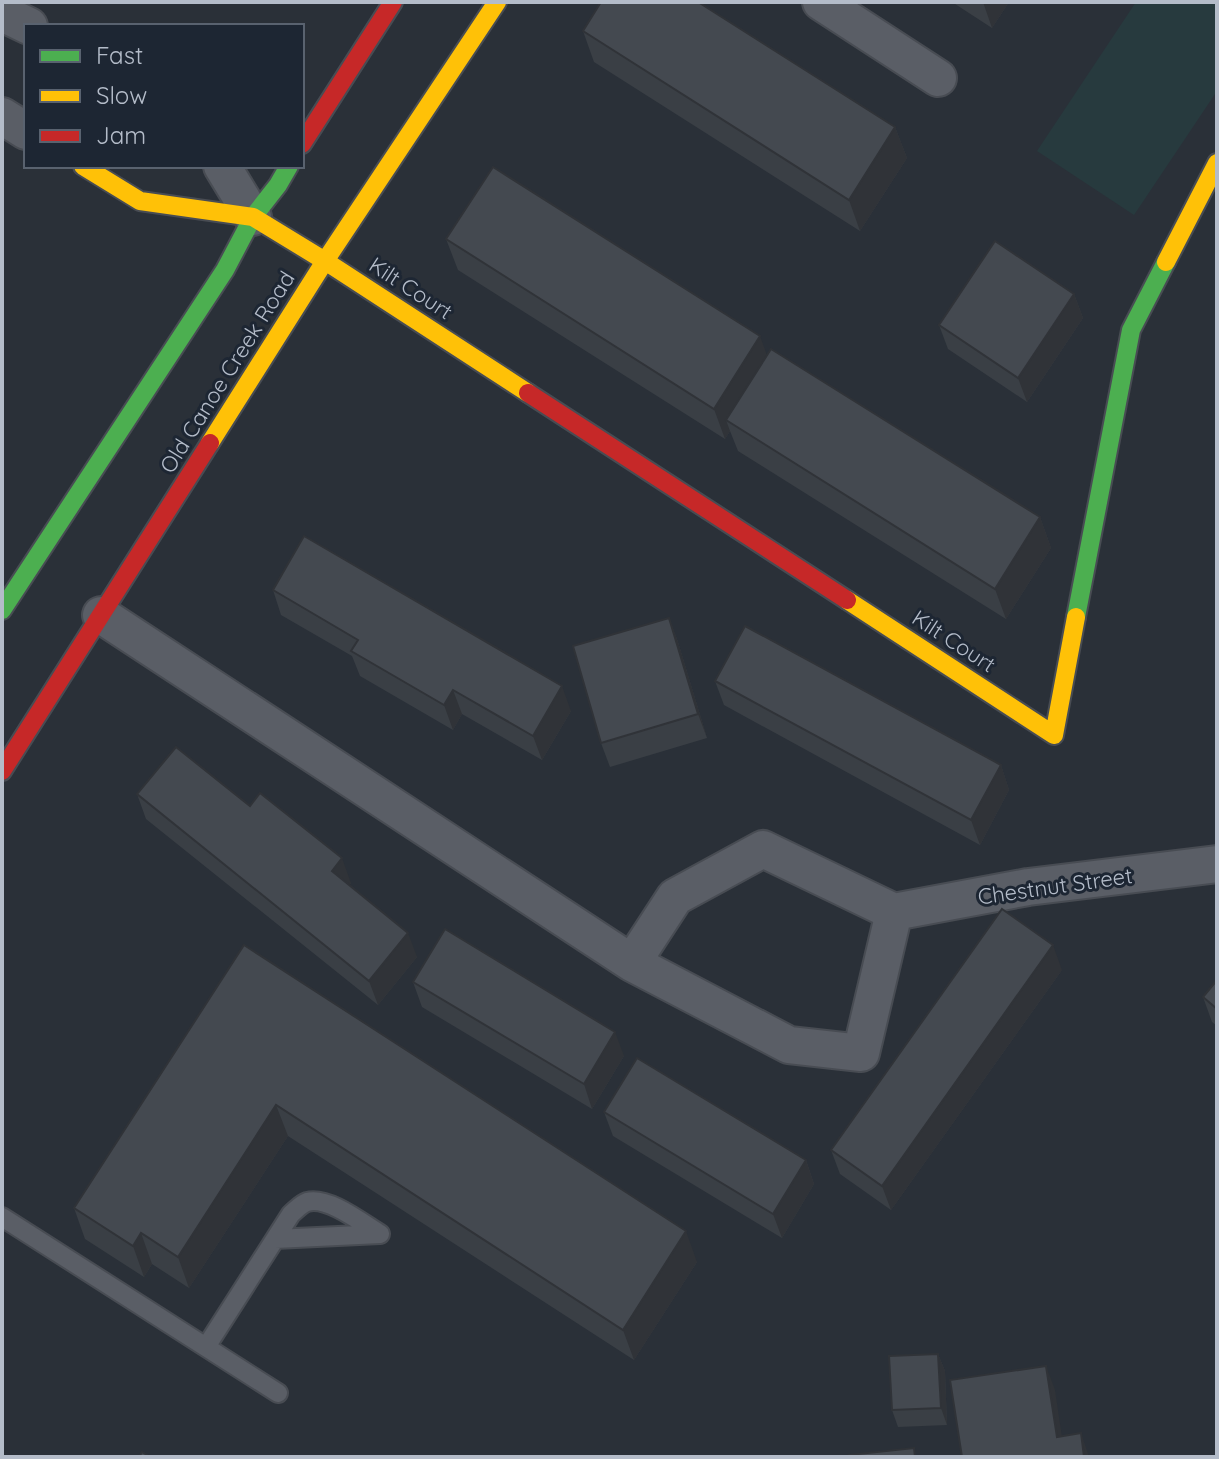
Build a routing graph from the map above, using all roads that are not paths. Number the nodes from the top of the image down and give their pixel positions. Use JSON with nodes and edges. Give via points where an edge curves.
{"nodes":[{"id":1,"x":393,"y":2,"type":"edge"},
{"id":2,"x":497,"y":2,"type":"edge"},
{"id":3,"x":821,"y":2,"type":"edge"},
{"id":4,"x":2,"y":13,"type":"edge"},
{"id":5,"x":25,"y":24,"type":"edge"},
{"id":6,"x":938,"y":78,"type":"dead end"},
{"id":7,"x":2,"y":116,"type":"edge"},
{"id":8,"x":24,"y":130,"type":"edge"},
{"id":9,"x":304,"y":141,"type":"edge"},
{"id":10,"x":1217,"y":163,"type":"edge"},
{"id":11,"x":86,"y":168,"type":"edge"},
{"id":12,"x":223,"y":168,"type":"edge"},
{"id":13,"x":288,"y":168,"type":"edge"},
{"id":14,"x":253,"y":217,"type":"junction"},
{"id":15,"x":325,"y":261,"type":"junction"},
{"id":16,"x":2,"y":610,"type":"edge"},
{"id":17,"x":101,"y":615,"type":"junction"},
{"id":18,"x":2,"y":771,"type":"edge"},
{"id":19,"x":1217,"y":864,"type":"edge"},
{"id":20,"x":894,"y":912,"type":"junction"},
{"id":21,"x":632,"y":963,"type":"junction"},
{"id":22,"x":2,"y":1217,"type":"edge"},
{"id":23,"x":275,"y":1239,"type":"junction"},
{"id":24,"x":206,"y":1347,"type":"junction"},
{"id":25,"x":278,"y":1393,"type":"dead end"}],
"edges":[{"from":1,"to":9,"type":"street"},
{"from":2,"to":15,"type":"street","name":"Old Canoe Creek Road"},
{"from":3,"to":6,"type":"street"},
{"from":4,"to":5,"type":"street"},
{"from":7,"to":8,"type":"street"},
{"from":10,"to":15,"type":"street","name":"Kilt Court","via":[[1131,330],[1054,735]]},
{"from":11,"to":14,"type":"street","via":[[140,201]]},
{"from":12,"to":14,"type":"street"},
{"from":13,"to":14,"type":"street"},
{"from":14,"to":15,"type":"street"},
{"from":14,"to":16,"type":"street","via":[[225,270]]},
{"from":15,"to":17,"type":"street","name":"Old Canoe Creek Road"},
{"from":17,"to":18,"type":"street","name":"Old Canoe Creek Road"},
{"from":17,"to":21,"type":"street"},
{"from":19,"to":20,"type":"street","name":"Chestnut Street","via":[[1028,887]]},
{"from":20,"to":21,"type":"street","via":[[763,849],[675,897]]},
{"from":20,"to":21,"type":"street","via":[[861,1053],[789,1045]]},
{"from":22,"to":24,"type":"lane"},
{"from":23,"to":23,"type":"lane","via":[[291,1214],[319,1201],[380,1234]]},
{"from":23,"to":24,"type":"lane"},
{"from":24,"to":25,"type":"lane"}]}
